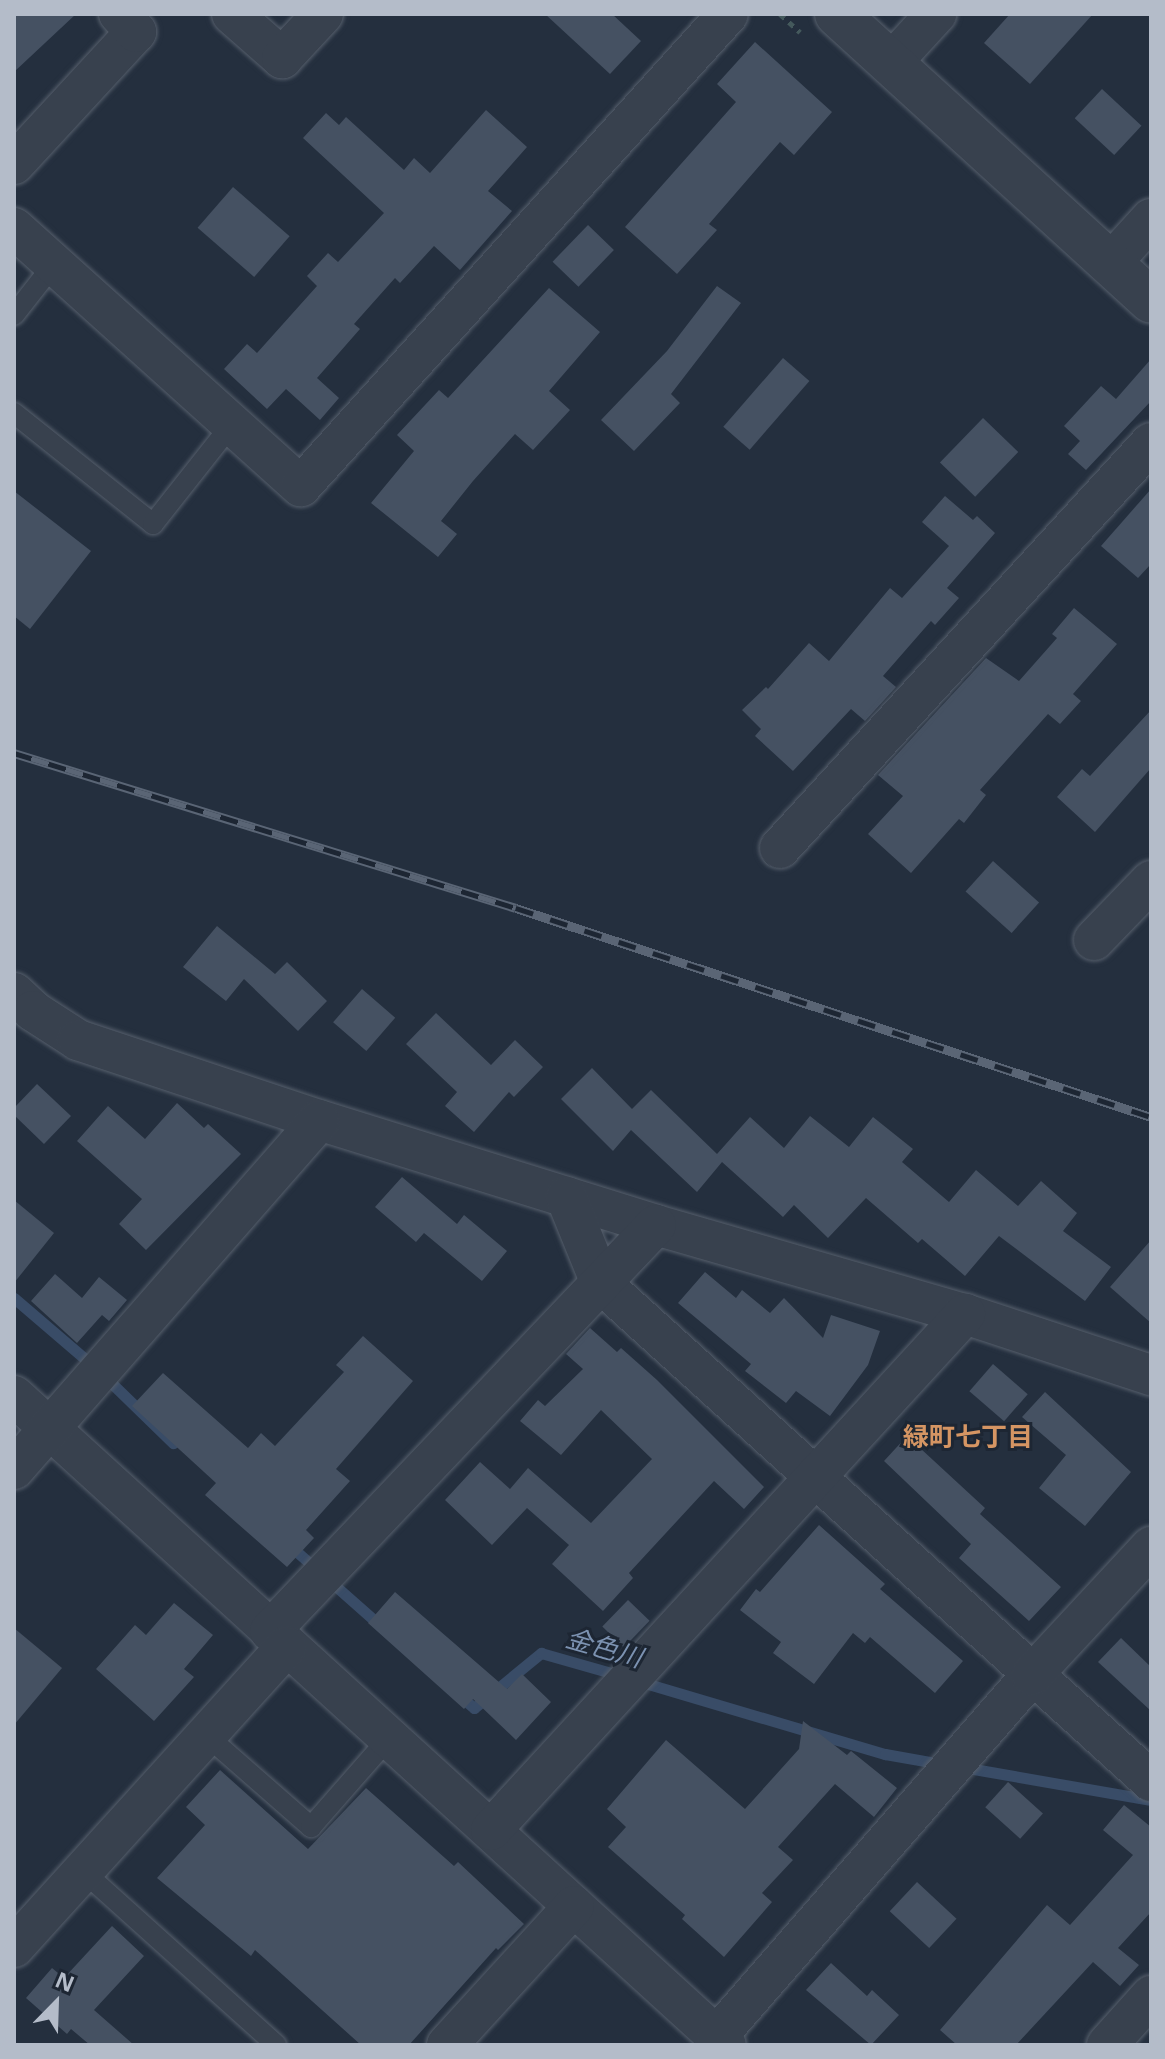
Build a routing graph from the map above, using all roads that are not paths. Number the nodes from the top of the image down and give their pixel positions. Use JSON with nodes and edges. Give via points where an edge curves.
{"nodes":[{"id":1,"x":232,"y":14,"type":"edge"},
{"id":2,"x":323,"y":14,"type":"edge"},
{"id":3,"x":728,"y":14,"type":"edge"},
{"id":4,"x":837,"y":14,"type":"edge"},
{"id":5,"x":936,"y":14,"type":"edge"},
{"id":6,"x":136,"y":20,"type":"edge"},
{"id":7,"x":891,"y":63,"type":"junction"},
{"id":8,"x":14,"y":164,"type":"edge"},
{"id":9,"x":1151,"y":219,"type":"edge"},
{"id":10,"x":14,"y":228,"type":"edge"},
{"id":11,"x":54,"y":264,"type":"junction"},
{"id":12,"x":1110,"y":264,"type":"junction"},
{"id":13,"x":1151,"y":301,"type":"edge"},
{"id":14,"x":14,"y":315,"type":"edge"},
{"id":15,"x":14,"y":413,"type":"edge"},
{"id":16,"x":232,"y":424,"type":"junction"},
{"id":17,"x":1151,"y":443,"type":"edge"},
{"id":18,"x":780,"y":848,"type":"dead end"},
{"id":19,"x":1151,"y":881,"type":"edge"},
{"id":20,"x":1094,"y":940,"type":"dead end"},
{"id":21,"x":20,"y":1011,"type":"edge"},
{"id":22,"x":319,"y":1120,"type":"junction"},
{"id":23,"x":566,"y":1197,"type":"junction"},
{"id":24,"x":656,"y":1225,"type":"junction"},
{"id":25,"x":601,"y":1283,"type":"junction"},
{"id":26,"x":965,"y":1314,"type":"junction"},
{"id":27,"x":1151,"y":1375,"type":"edge"},
{"id":28,"x":14,"y":1396,"type":"edge"},
{"id":29,"x":50,"y":1429,"type":"junction"},
{"id":30,"x":14,"y":1469,"type":"edge"},
{"id":31,"x":813,"y":1478,"type":"junction"},
{"id":32,"x":1151,"y":1547,"type":"edge"},
{"id":33,"x":278,"y":1639,"type":"junction"},
{"id":34,"x":1032,"y":1675,"type":"junction"},
{"id":35,"x":206,"y":1735,"type":"junction"},
{"id":36,"x":389,"y":1738,"type":"junction"},
{"id":37,"x":1151,"y":1781,"type":"edge"},
{"id":38,"x":491,"y":1830,"type":"junction"},
{"id":39,"x":83,"y":1871,"type":"junction"},
{"id":40,"x":574,"y":1906,"type":"junction"},
{"id":41,"x":15,"y":1944,"type":"edge"},
{"id":42,"x":1151,"y":1996,"type":"edge"},
{"id":43,"x":722,"y":2041,"type":"edge"},
{"id":44,"x":276,"y":2045,"type":"edge"},
{"id":45,"x":447,"y":2045,"type":"edge"},
{"id":46,"x":1107,"y":2045,"type":"edge"}],
"edges":[{"from":1,"to":2,"type":"street","via":[[282,58]]},
{"from":3,"to":16,"type":"street","via":[[301,486]]},
{"from":4,"to":7,"type":"street"},
{"from":5,"to":7,"type":"street"},
{"from":6,"to":8,"type":"street"},
{"from":7,"to":12,"type":"street"},
{"from":9,"to":12,"type":"street"},
{"from":10,"to":11,"type":"street"},
{"from":11,"to":14,"type":"lane"},
{"from":11,"to":16,"type":"street"},
{"from":12,"to":13,"type":"street"},
{"from":15,"to":16,"type":"lane","via":[[153,524]]},
{"from":17,"to":18,"type":"street"},
{"from":19,"to":20,"type":"street"},
{"from":21,"to":22,"type":"street","via":[[78,1040]]},
{"from":22,"to":23,"type":"street"},
{"from":22,"to":29,"type":"street"},
{"from":23,"to":24,"type":"street"},
{"from":23,"to":25,"type":"street"},
{"from":24,"to":25,"type":"street"},
{"from":24,"to":26,"type":"street"},
{"from":25,"to":31,"type":"street"},
{"from":25,"to":33,"type":"street"},
{"from":26,"to":27,"type":"street"},
{"from":26,"to":31,"type":"street"},
{"from":28,"to":29,"type":"street"},
{"from":29,"to":30,"type":"street"},
{"from":29,"to":33,"type":"street"},
{"from":31,"to":34,"type":"street"},
{"from":31,"to":38,"type":"street"},
{"from":32,"to":34,"type":"street"},
{"from":33,"to":35,"type":"street"},
{"from":33,"to":36,"type":"street"},
{"from":34,"to":37,"type":"street"},
{"from":34,"to":43,"type":"street"},
{"from":35,"to":36,"type":"lane","via":[[311,1827]]},
{"from":35,"to":39,"type":"street"},
{"from":36,"to":38,"type":"street"},
{"from":38,"to":40,"type":"street"},
{"from":39,"to":41,"type":"street"},
{"from":39,"to":44,"type":"lane"},
{"from":40,"to":43,"type":"street"},
{"from":40,"to":45,"type":"street"},
{"from":42,"to":46,"type":"street"}]}
